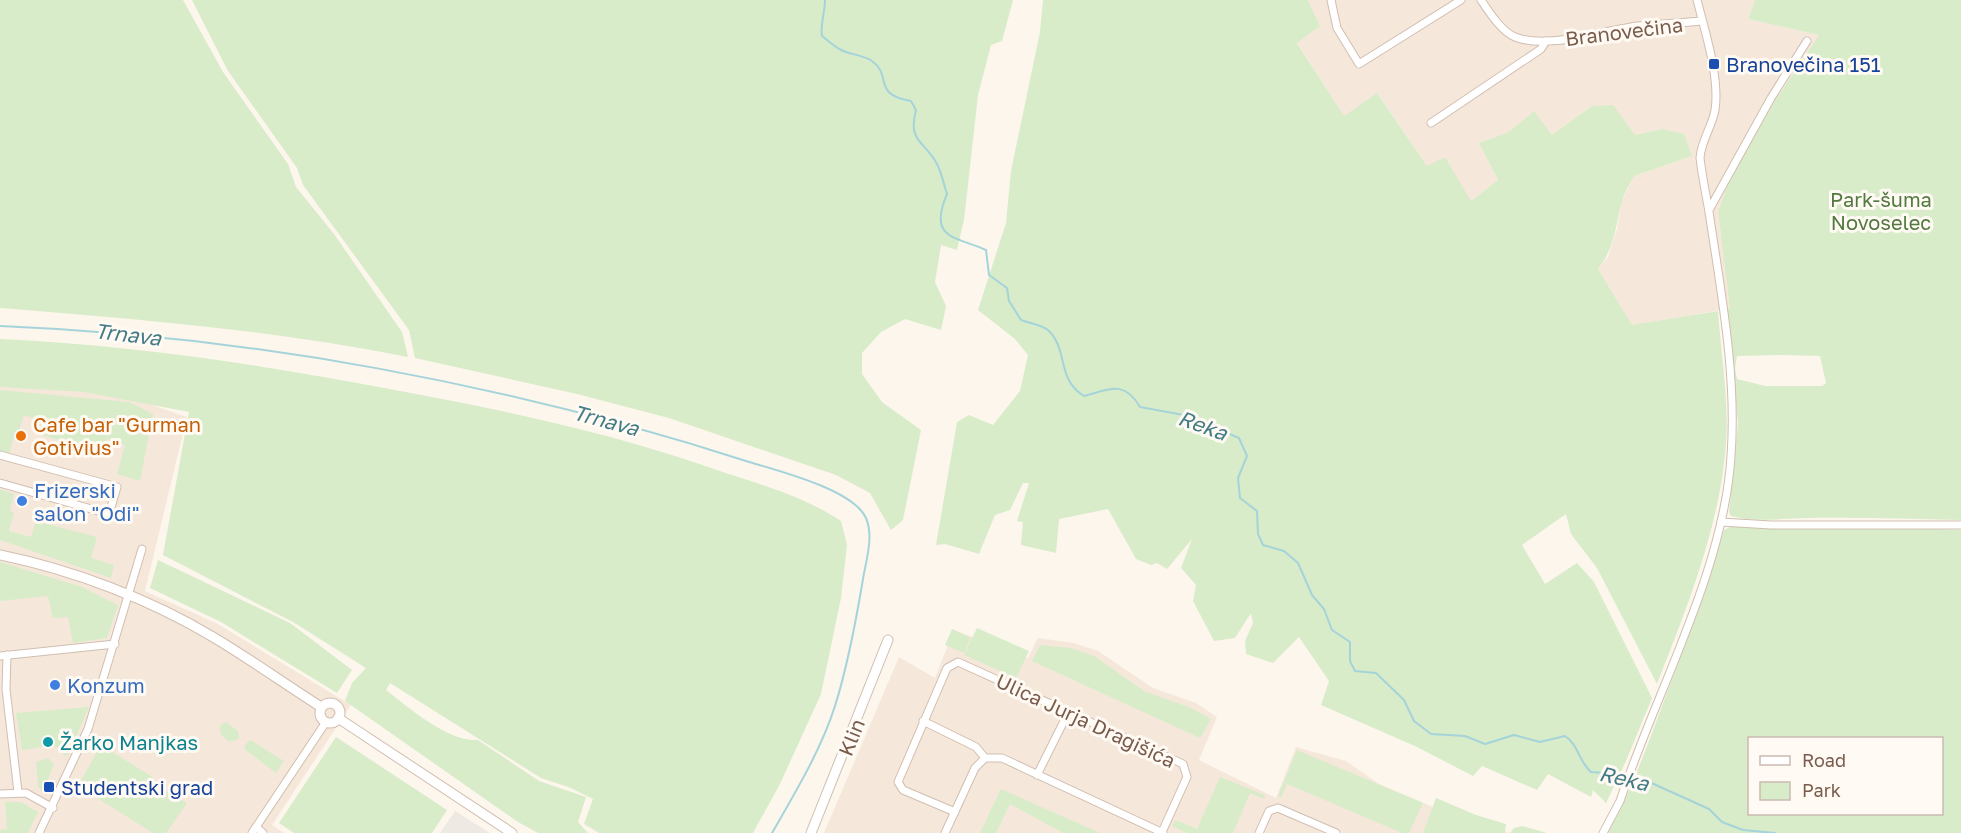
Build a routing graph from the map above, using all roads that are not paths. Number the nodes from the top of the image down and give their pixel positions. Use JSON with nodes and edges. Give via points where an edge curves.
{"nodes":[{"id":1,"x":1331,"y":0,"type":"edge"},
{"id":2,"x":1461,"y":0,"type":"edge"},
{"id":3,"x":1481,"y":0,"type":"edge"},
{"id":4,"x":1697,"y":0,"type":"edge"},
{"id":5,"x":1702,"y":21,"type":"junction"},
{"id":6,"x":1546,"y":40,"type":"junction"},
{"id":7,"x":1807,"y":41,"type":"dead end"},
{"id":8,"x":1431,"y":123,"type":"dead end"},
{"id":9,"x":1709,"y":210,"type":"junction"},
{"id":10,"x":0,"y":455,"type":"edge"},
{"id":11,"x":0,"y":483,"type":"edge"},
{"id":12,"x":1721,"y":522,"type":"junction"},
{"id":13,"x":1961,"y":525,"type":"edge"},
{"id":14,"x":142,"y":549,"type":"dead end"},
{"id":15,"x":0,"y":555,"type":"edge"},
{"id":16,"x":129,"y":597,"type":"junction"},
{"id":17,"x":888,"y":640,"type":"dead end"},
{"id":18,"x":115,"y":644,"type":"junction"},
{"id":19,"x":3,"y":656,"type":"edge"},
{"id":20,"x":321,"y":707,"type":"junction"},
{"id":21,"x":1069,"y":711,"type":"junction"},
{"id":22,"x":338,"y":718,"type":"junction"},
{"id":23,"x":923,"y":720,"type":"junction"},
{"id":24,"x":326,"y":722,"type":"junction"},
{"id":25,"x":985,"y":758,"type":"junction"},
{"id":26,"x":1037,"y":775,"type":"junction"},
{"id":27,"x":18,"y":792,"type":"junction"},
{"id":28,"x":0,"y":794,"type":"edge"},
{"id":29,"x":53,"y":808,"type":"junction"},
{"id":30,"x":955,"y":812,"type":"junction"},
{"id":31,"x":254,"y":830,"type":"edge"},
{"id":32,"x":39,"y":833,"type":"edge"},
{"id":33,"x":263,"y":833,"type":"edge"},
{"id":34,"x":512,"y":833,"type":"edge"},
{"id":35,"x":811,"y":833,"type":"edge"},
{"id":36,"x":945,"y":833,"type":"edge"},
{"id":37,"x":1162,"y":833,"type":"edge"},
{"id":38,"x":1259,"y":833,"type":"edge"},
{"id":39,"x":1336,"y":833,"type":"edge"},
{"id":40,"x":1603,"y":833,"type":"edge"}],
"edges":[{"from":1,"to":2,"type":"street","via":[[1337,28],[1359,64]]},
{"from":3,"to":6,"type":"street","name":"Branovečina","via":[[1514,37]]},
{"from":4,"to":5,"type":"street","name":"Branovečina"},
{"from":5,"to":6,"type":"street","name":"Branovečina","via":[[1636,26]]},
{"from":5,"to":9,"type":"street","name":"Branovečina","via":[[1716,100],[1701,150]]},
{"from":6,"to":8,"type":"street","name":"Branovečina","via":[[1541,49]]},
{"from":7,"to":9,"type":"street"},
{"from":9,"to":12,"type":"street","name":"Branovečina","via":[[1733,408],[1731,458]]},
{"from":10,"to":11,"type":"street","via":[[117,486],[109,513]]},
{"from":12,"to":13,"type":"street"},
{"from":12,"to":40,"type":"street","name":"Branovečina","via":[[1707,570]]},
{"from":14,"to":16,"type":"street"},
{"from":15,"to":16,"type":"street","via":[[62,572]]},
{"from":16,"to":18,"type":"street"},
{"from":16,"to":20,"type":"street","via":[[214,638]]},
{"from":17,"to":35,"type":"street","name":"Klin"},
{"from":18,"to":19,"type":"street"},
{"from":18,"to":29,"type":"street","via":[[88,729]]},
{"from":19,"to":27,"type":"street"},
{"from":20,"to":22,"type":"street","via":[[334,704],[339,710]]},
{"from":20,"to":24,"type":"street","via":[[320,716]]},
{"from":21,"to":23,"type":"street","name":"Ulica Jurja Dragišića","via":[[963,663],[953,663]]},
{"from":21,"to":26,"type":"street"},
{"from":21,"to":37,"type":"street","name":"Ulica Jurja Dragišića","via":[[1183,764],[1187,777]]},
{"from":22,"to":24,"type":"street"},
{"from":22,"to":34,"type":"street"},
{"from":23,"to":25,"type":"street","via":[[976,747]]},
{"from":23,"to":30,"type":"street","via":[[898,776],[899,787]]},
{"from":24,"to":31,"type":"street"},
{"from":25,"to":26,"type":"street","via":[[1002,758]]},
{"from":25,"to":30,"type":"street","via":[[975,768]]},
{"from":26,"to":37,"type":"street"},
{"from":27,"to":28,"type":"street"},
{"from":27,"to":29,"type":"street"},
{"from":29,"to":32,"type":"street"},
{"from":30,"to":36,"type":"street"},
{"from":31,"to":33,"type":"street"},
{"from":38,"to":39,"type":"street","via":[[1269,811],[1278,808]]}]}
